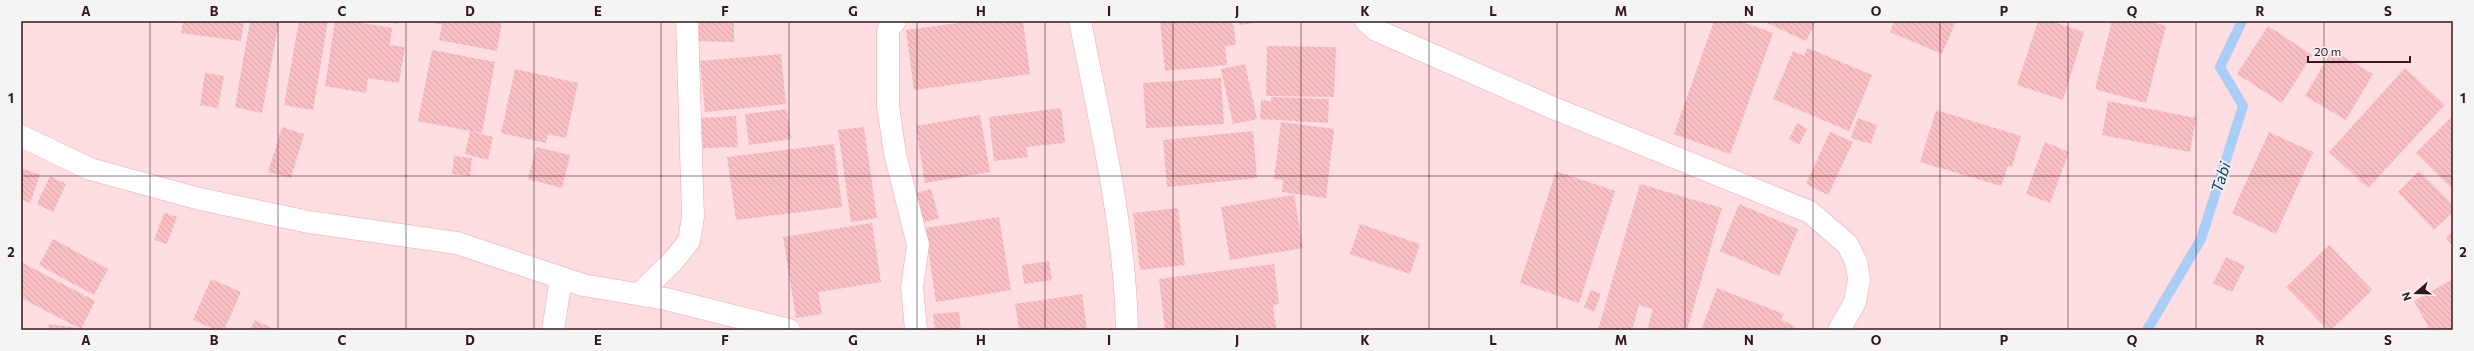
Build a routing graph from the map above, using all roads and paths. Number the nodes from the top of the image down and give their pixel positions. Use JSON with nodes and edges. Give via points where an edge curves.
{"nodes":[{"id":1,"x":687,"y":21,"type":"edge"},
{"id":2,"x":895,"y":21,"type":"edge"},
{"id":3,"x":1080,"y":21,"type":"edge"},
{"id":4,"x":1366,"y":21,"type":"edge"},
{"id":5,"x":21,"y":136,"type":"edge"},
{"id":6,"x":561,"y":278,"type":"junction"},
{"id":7,"x":639,"y":294,"type":"junction"},
{"id":8,"x":553,"y":330,"type":"edge"},
{"id":9,"x":789,"y":330,"type":"edge"},
{"id":10,"x":916,"y":330,"type":"edge"},
{"id":11,"x":1127,"y":330,"type":"edge"},
{"id":12,"x":1839,"y":330,"type":"edge"}],
"edges":[{"from":1,"to":7,"type":"street","via":[[693,216],[689,241],[674,260]]},
{"from":2,"to":10,"type":"street","via":[[888,30],[888,106],[895,154],[918,245],[912,287]]},
{"from":3,"to":11,"type":"street","via":[[1116,204],[1126,286]]},
{"from":4,"to":12,"type":"street","via":[[1376,30],[1551,107],[1810,212],[1848,245],[1856,262],[1859,279],[1855,302]]},
{"from":5,"to":6,"type":"street","via":[[90,169],[200,200],[309,222],[457,242]]},
{"from":6,"to":7,"type":"street","via":[[582,285]]},
{"from":6,"to":8,"type":"street"},
{"from":7,"to":9,"type":"street"}]}
